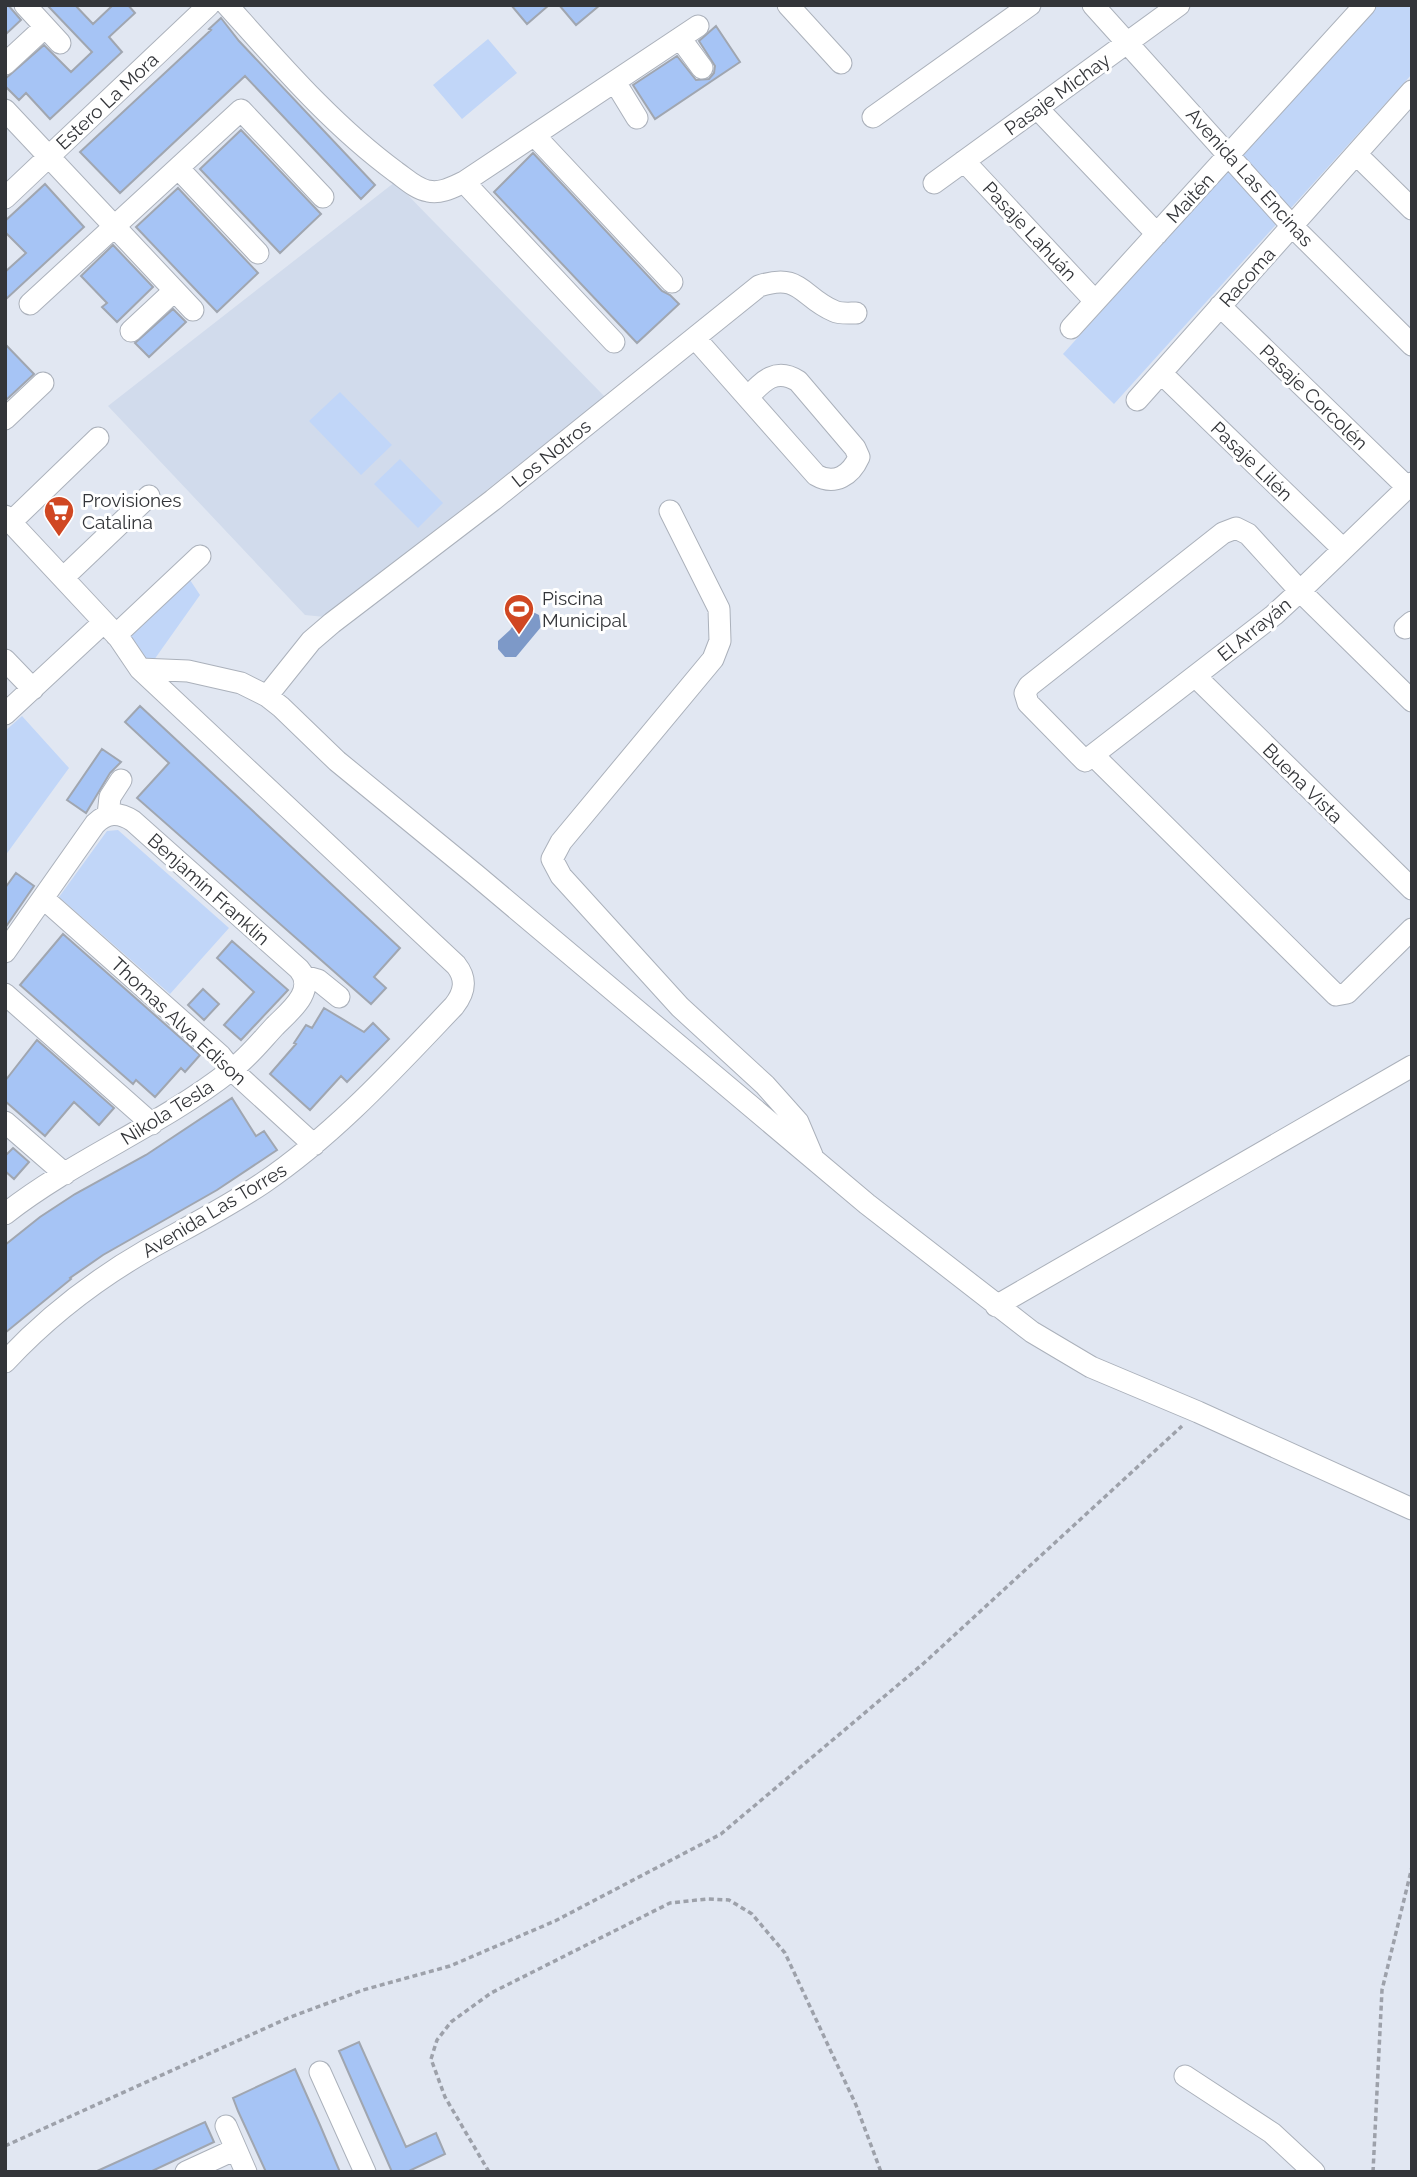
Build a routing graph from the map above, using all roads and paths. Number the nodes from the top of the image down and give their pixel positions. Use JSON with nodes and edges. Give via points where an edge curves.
{"nodes":[{"id":1,"x":24,"y":5,"type":"edge"},
{"id":2,"x":209,"y":5,"type":"edge"},
{"id":3,"x":226,"y":5,"type":"edge"},
{"id":4,"x":788,"y":5,"type":"edge"},
{"id":5,"x":1030,"y":5,"type":"edge"},
{"id":6,"x":1093,"y":5,"type":"edge"},
{"id":7,"x":1179,"y":5,"type":"edge"},
{"id":8,"x":1365,"y":5,"type":"edge"},
{"id":9,"x":45,"y":27,"type":"junction"},
{"id":10,"x":60,"y":43,"type":"dead end"},
{"id":11,"x":1128,"y":43,"type":"junction"},
{"id":12,"x":841,"y":63,"type":"dead end"},
{"id":13,"x":5,"y":64,"type":"edge"},
{"id":14,"x":702,"y":68,"type":"dead end"},
{"id":15,"x":615,"y":82,"type":"junction"},
{"id":16,"x":1412,"y":91,"type":"edge"},
{"id":17,"x":1037,"y":108,"type":"junction"},
{"id":18,"x":5,"y":110,"type":"edge"},
{"id":19,"x":873,"y":117,"type":"dead end"},
{"id":20,"x":637,"y":118,"type":"dead end"},
{"id":21,"x":536,"y":136,"type":"junction"},
{"id":22,"x":1230,"y":155,"type":"junction"},
{"id":23,"x":1356,"y":155,"type":"junction"},
{"id":24,"x":49,"y":157,"type":"junction"},
{"id":25,"x":964,"y":161,"type":"junction"},
{"id":26,"x":178,"y":168,"type":"junction"},
{"id":27,"x":464,"y":182,"type":"junction"},
{"id":28,"x":934,"y":183,"type":"dead end"},
{"id":29,"x":323,"y":197,"type":"dead end"},
{"id":30,"x":5,"y":198,"type":"edge"},
{"id":31,"x":1412,"y":209,"type":"edge"},
{"id":32,"x":1292,"y":226,"type":"junction"},
{"id":33,"x":114,"y":227,"type":"junction"},
{"id":34,"x":1157,"y":234,"type":"junction"},
{"id":35,"x":258,"y":253,"type":"dead end"},
{"id":36,"x":672,"y":282,"type":"dead end"},
{"id":37,"x":174,"y":291,"type":"junction"},
{"id":38,"x":1095,"y":301,"type":"junction"},
{"id":39,"x":30,"y":304,"type":"dead end"},
{"id":40,"x":1220,"y":306,"type":"junction"},
{"id":41,"x":193,"y":310,"type":"dead end"},
{"id":42,"x":856,"y":313,"type":"dead end"},
{"id":43,"x":1071,"y":328,"type":"dead end"},
{"id":44,"x":131,"y":331,"type":"dead end"},
{"id":45,"x":695,"y":338,"type":"junction"},
{"id":46,"x":614,"y":342,"type":"dead end"},
{"id":47,"x":1412,"y":345,"type":"edge"},
{"id":48,"x":1161,"y":373,"type":"junction"},
{"id":49,"x":43,"y":383,"type":"dead end"},
{"id":50,"x":747,"y":397,"type":"junction"},
{"id":51,"x":1138,"y":400,"type":"dead end"},
{"id":52,"x":5,"y":419,"type":"edge"},
{"id":53,"x":98,"y":438,"type":"dead end"},
{"id":54,"x":1409,"y":485,"type":"edge"},
{"id":55,"x":149,"y":495,"type":"dead end"},
{"id":56,"x":670,"y":511,"type":"dead end"},
{"id":57,"x":8,"y":519,"type":"edge"},
{"id":58,"x":1343,"y":549,"type":"junction"},
{"id":59,"x":200,"y":555,"type":"dead end"},
{"id":60,"x":63,"y":578,"type":"junction"},
{"id":61,"x":1300,"y":591,"type":"junction"},
{"id":62,"x":110,"y":629,"type":"junction"},
{"id":63,"x":5,"y":660,"type":"edge"},
{"id":64,"x":140,"y":669,"type":"junction"},
{"id":65,"x":1195,"y":676,"type":"junction"},
{"id":66,"x":33,"y":689,"type":"junction"},
{"id":67,"x":267,"y":696,"type":"junction"},
{"id":68,"x":1412,"y":701,"type":"edge"},
{"id":69,"x":5,"y":715,"type":"edge"},
{"id":70,"x":1089,"y":758,"type":"junction"},
{"id":71,"x":121,"y":780,"type":"dead end"},
{"id":72,"x":108,"y":815,"type":"junction"},
{"id":73,"x":1412,"y":890,"type":"edge"},
{"id":74,"x":43,"y":898,"type":"junction"},
{"id":75,"x":1412,"y":929,"type":"edge"},
{"id":76,"x":5,"y":952,"type":"edge"},
{"id":77,"x":305,"y":980,"type":"junction"},
{"id":78,"x":5,"y":995,"type":"edge"},
{"id":79,"x":340,"y":997,"type":"dead end"},
{"id":80,"x":1412,"y":1066,"type":"edge"},
{"id":81,"x":232,"y":1070,"type":"junction"},
{"id":82,"x":5,"y":1122,"type":"edge"},
{"id":83,"x":152,"y":1124,"type":"junction"},
{"id":84,"x":314,"y":1145,"type":"junction"},
{"id":85,"x":815,"y":1160,"type":"junction"},
{"id":86,"x":65,"y":1174,"type":"junction"},
{"id":87,"x":5,"y":1214,"type":"edge"},
{"id":88,"x":996,"y":1306,"type":"junction"},
{"id":89,"x":5,"y":1362,"type":"edge"},
{"id":90,"x":1198,"y":1412,"type":"junction"},
{"id":91,"x":1412,"y":1509,"type":"edge"},
{"id":92,"x":1412,"y":1867,"type":"edge"},
{"id":93,"x":320,"y":2072,"type":"dead end"},
{"id":94,"x":1185,"y":2076,"type":"dead end"},
{"id":95,"x":226,"y":2126,"type":"dead end"},
{"id":96,"x":5,"y":2146,"type":"edge"},
{"id":97,"x":236,"y":2149,"type":"junction"},
{"id":98,"x":186,"y":2172,"type":"edge"},
{"id":99,"x":246,"y":2172,"type":"edge"},
{"id":100,"x":365,"y":2172,"type":"edge"},
{"id":101,"x":489,"y":2172,"type":"edge"},
{"id":102,"x":881,"y":2172,"type":"edge"},
{"id":103,"x":1314,"y":2172,"type":"edge"},
{"id":104,"x":1373,"y":2172,"type":"edge"}],
"edges":[{"from":1,"to":9,"type":"street"},
{"from":2,"to":24,"type":"street","name":"Estero La Mora"},
{"from":3,"to":27,"type":"street","via":[[334,121],[418,188],[439,192]]},
{"from":4,"to":12,"type":"street"},
{"from":5,"to":19,"type":"street"},
{"from":6,"to":11,"type":"street","name":"Avenida Las Encinas"},
{"from":7,"to":11,"type":"street","name":"Pasaje Michay"},
{"from":8,"to":22,"type":"street","name":"Maitén"},
{"from":9,"to":10,"type":"street"},
{"from":9,"to":13,"type":"street"},
{"from":11,"to":17,"type":"street","name":"Pasaje Michay"},
{"from":11,"to":22,"type":"street","name":"Avenida Las Encinas"},
{"from":14,"to":15,"type":"street","via":[[689,32]]},
{"from":15,"to":20,"type":"street"},
{"from":15,"to":21,"type":"street"},
{"from":16,"to":23,"type":"street","name":"Racoma"},
{"from":17,"to":25,"type":"street","name":"Pasaje Michay"},
{"from":17,"to":34,"type":"street"},
{"from":18,"to":24,"type":"street"},
{"from":21,"to":27,"type":"street"},
{"from":21,"to":36,"type":"street"},
{"from":22,"to":32,"type":"street","name":"Avenida Las Encinas"},
{"from":22,"to":34,"type":"street","name":"Maitén"},
{"from":23,"to":31,"type":"street"},
{"from":23,"to":32,"type":"street","name":"Racoma"},
{"from":24,"to":30,"type":"street","name":"Estero La Mora"},
{"from":24,"to":33,"type":"street"},
{"from":25,"to":28,"type":"street","name":"Pasaje Michay"},
{"from":25,"to":38,"type":"street","name":"Pasaje Lahuán"},
{"from":26,"to":29,"type":"street","via":[[241,110]]},
{"from":26,"to":33,"type":"street"},
{"from":26,"to":35,"type":"street"},
{"from":27,"to":46,"type":"street"},
{"from":32,"to":40,"type":"street","name":"Racoma"},
{"from":32,"to":47,"type":"street","name":"Avenida Las Encinas"},
{"from":33,"to":37,"type":"street"},
{"from":33,"to":39,"type":"street"},
{"from":34,"to":38,"type":"street","name":"Maitén"},
{"from":37,"to":41,"type":"street"},
{"from":37,"to":44,"type":"street"},
{"from":38,"to":43,"type":"street","name":"Maitén"},
{"from":40,"to":48,"type":"street","name":"Racoma"},
{"from":40,"to":54,"type":"street","name":"Pasaje Corcolén"},
{"from":42,"to":45,"type":"street","name":"Los Notros","via":[[836,313],[794,284],[774,281],[759,286]]},
{"from":45,"to":50,"type":"street"},
{"from":45,"to":67,"type":"street","name":"Los Notros","via":[[332,623],[311,641]]},
{"from":48,"to":51,"type":"street","name":"Racoma"},
{"from":48,"to":58,"type":"street","name":"Pasaje Lilén"},
{"from":49,"to":52,"type":"street"},
{"from":50,"to":50,"type":"street","via":[[816,475],[825,480],[844,477],[856,464],[855,448],[790,376],[774,375]]},
{"from":53,"to":57,"type":"street"},
{"from":54,"to":58,"type":"street","name":"El Arrayán"},
{"from":55,"to":60,"type":"street"},
{"from":56,"to":85,"type":"street","via":[[719,609],[720,641],[713,659],[561,842],[552,859],[561,876],[680,1007],[765,1084],[798,1122]]},
{"from":57,"to":60,"type":"street"},
{"from":58,"to":61,"type":"street","name":"El Arrayán"},
{"from":59,"to":62,"type":"street"},
{"from":60,"to":62,"type":"street"},
{"from":61,"to":65,"type":"street","name":"El Arrayán"},
{"from":61,"to":68,"type":"street"},
{"from":61,"to":70,"type":"street","via":[[1248,534],[1231,529],[1039,678],[1026,690],[1026,700]]},
{"from":62,"to":64,"type":"street"},
{"from":62,"to":66,"type":"street"},
{"from":63,"to":66,"type":"street"},
{"from":64,"to":67,"type":"street","via":[[199,673],[241,683]]},
{"from":64,"to":84,"type":"street","name":"Avenida Las Torres","via":[[456,965],[464,983],[454,1006]]},
{"from":65,"to":70,"type":"street","name":"El Arrayán"},
{"from":65,"to":73,"type":"street","name":"Buena Vista"},
{"from":66,"to":69,"type":"street"},
{"from":67,"to":85,"type":"street","via":[[337,761]]},
{"from":70,"to":75,"type":"street","via":[[1336,995],[1347,993]]},
{"from":71,"to":72,"type":"street","via":[[110,797]]},
{"from":72,"to":74,"type":"street","via":[[95,824]]},
{"from":72,"to":77,"type":"street","name":"Benjamín Franklin","via":[[132,821],[299,969]]},
{"from":74,"to":76,"type":"street"},
{"from":74,"to":81,"type":"street","name":"Thomas Alva Edison"},
{"from":77,"to":79,"type":"street","name":"Benjamín Franklin","via":[[318,980]]},
{"from":77,"to":81,"type":"street","name":"Nikola Tesla","via":[[295,1005]]},
{"from":78,"to":83,"type":"street"},
{"from":80,"to":88,"type":"street"},
{"from":81,"to":83,"type":"street","name":"Nikola Tesla"},
{"from":81,"to":84,"type":"street","name":"Thomas Alva Edison"},
{"from":82,"to":86,"type":"street"},
{"from":83,"to":86,"type":"street","name":"Nikola Tesla"},
{"from":84,"to":89,"type":"street","name":"Avenida Las Torres","via":[[260,1185],[102,1280],[58,1312]]},
{"from":85,"to":88,"type":"street"},
{"from":86,"to":87,"type":"street","name":"Nikola Tesla"},
{"from":88,"to":90,"type":"street","via":[[1091,1367]]},
{"from":90,"to":91,"type":"street"},
{"from":90,"to":96,"type":"path","via":[[924,1663],[721,1834],[555,1921],[450,1966],[363,1990],[288,2018]]},
{"from":92,"to":104,"type":"path","via":[[1382,1990]]},
{"from":93,"to":100,"type":"street"},
{"from":94,"to":103,"type":"street","via":[[1272,2133]]},
{"from":95,"to":97,"type":"street"},
{"from":97,"to":98,"type":"street"},
{"from":97,"to":99,"type":"street"},
{"from":101,"to":102,"type":"path","via":[[445,2097],[431,2059],[437,2040],[451,2022],[491,1993],[670,1903],[707,1899],[729,1900],[752,1914],[785,1953],[856,2105]]}]}
